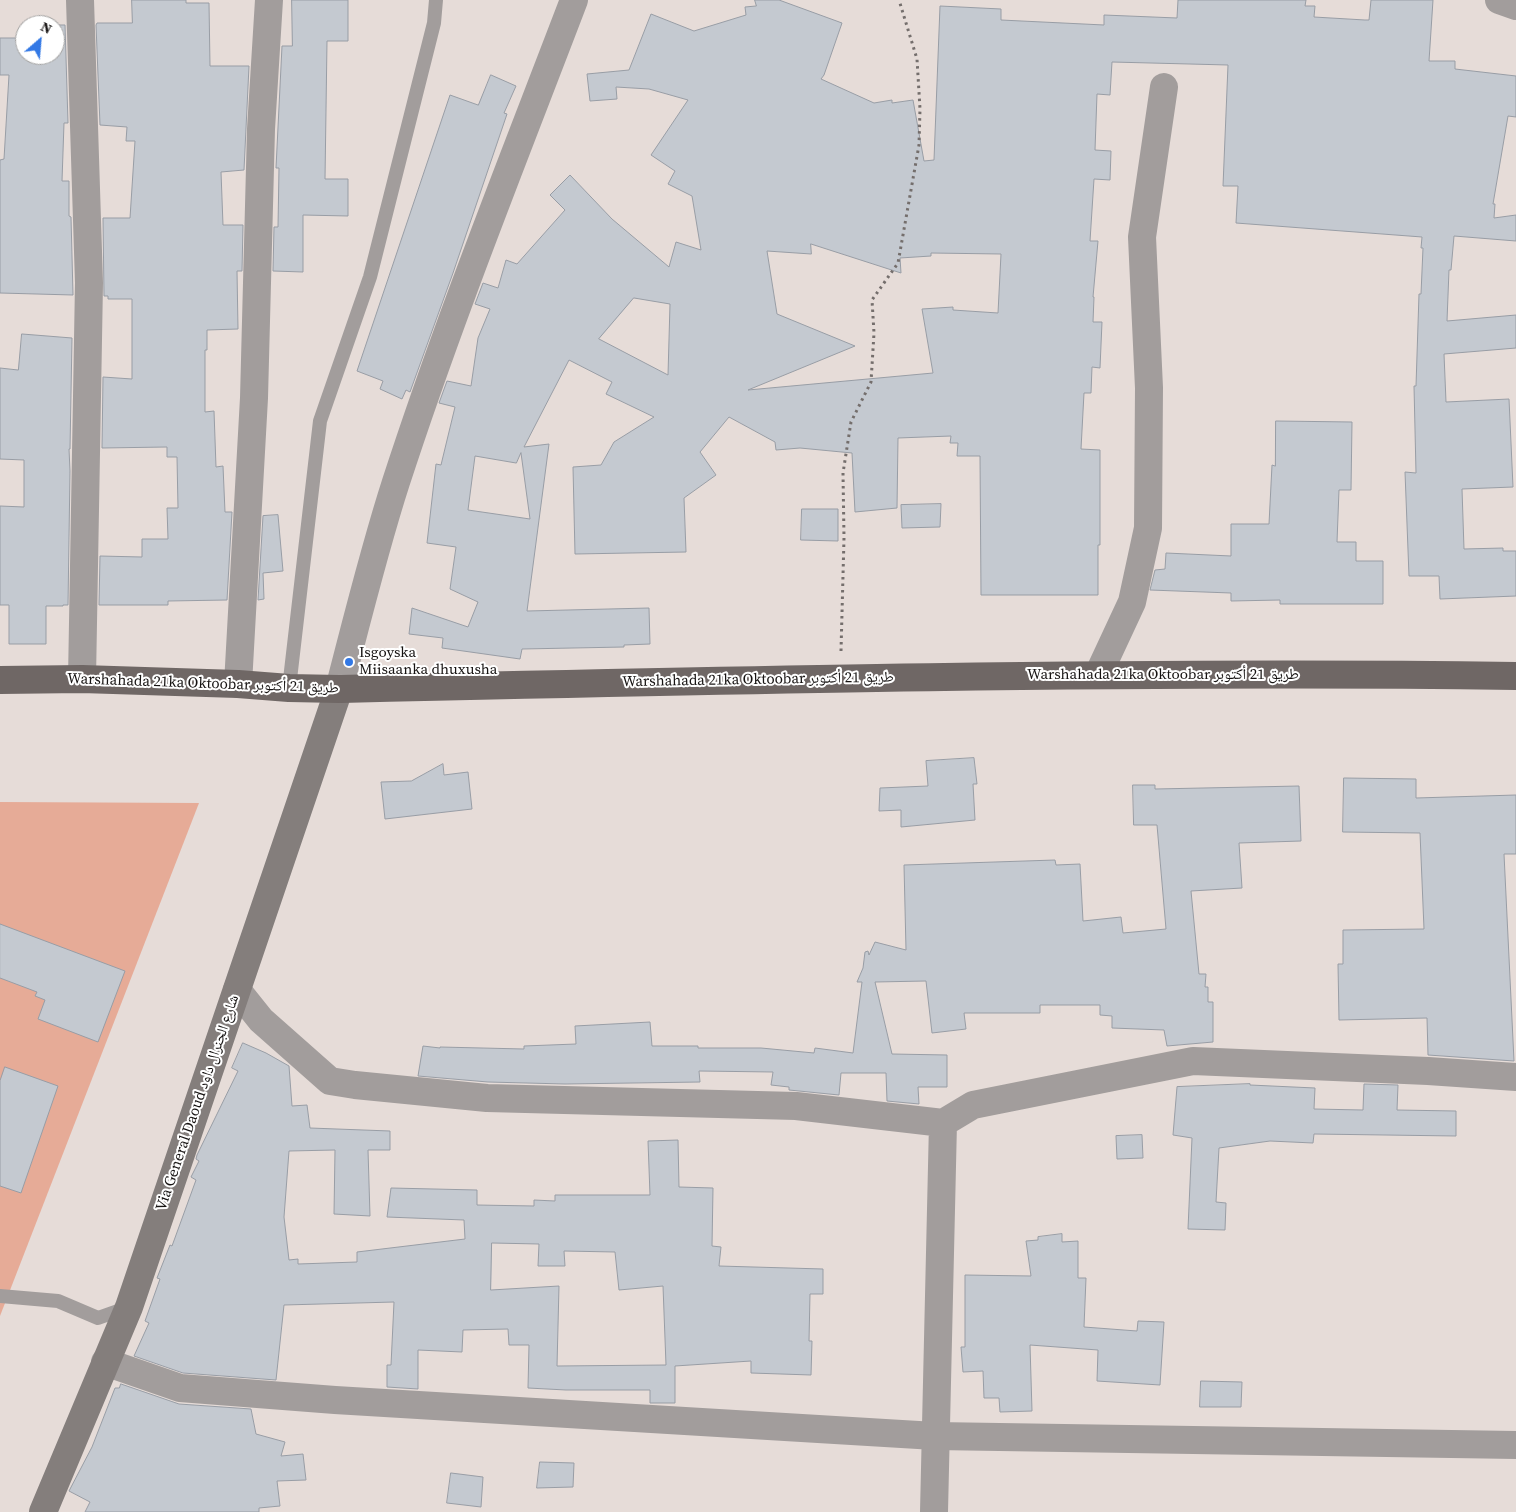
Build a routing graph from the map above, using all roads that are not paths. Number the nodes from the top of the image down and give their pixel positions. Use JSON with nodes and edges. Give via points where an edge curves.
{"nodes":[{"id":1,"x":80,"y":0,"type":"edge"},
{"id":2,"x":269,"y":0,"type":"edge"},
{"id":3,"x":436,"y":0,"type":"edge"},
{"id":4,"x":574,"y":0,"type":"edge"},
{"id":5,"x":1499,"y":0,"type":"edge"},
{"id":6,"x":1516,"y":6,"type":"edge"},
{"id":7,"x":1164,"y":88,"type":"dead end"},
{"id":8,"x":1098,"y":676,"type":"junction"},
{"id":9,"x":1516,"y":676,"type":"edge"},
{"id":10,"x":82,"y":679,"type":"junction"},
{"id":11,"x":0,"y":680,"type":"edge"},
{"id":12,"x":238,"y":684,"type":"junction"},
{"id":13,"x":289,"y":688,"type":"junction"},
{"id":14,"x":339,"y":689,"type":"junction"},
{"id":15,"x":237,"y":990,"type":"junction"},
{"id":16,"x":1516,"y":1077,"type":"edge"},
{"id":17,"x":943,"y":1123,"type":"junction"},
{"id":18,"x":0,"y":1296,"type":"edge"},
{"id":19,"x":129,"y":1307,"type":"junction"},
{"id":20,"x":105,"y":1362,"type":"junction"},
{"id":21,"x":935,"y":1436,"type":"junction"},
{"id":22,"x":1516,"y":1445,"type":"edge"},
{"id":23,"x":43,"y":1512,"type":"edge"},
{"id":24,"x":934,"y":1512,"type":"edge"}],
"edges":[{"from":1,"to":10,"type":"street","via":[[89,283]]},
{"from":2,"to":12,"type":"street","via":[[261,129],[254,398]]},
{"from":3,"to":13,"type":"lane","via":[[434,23],[370,278],[320,421]]},
{"from":4,"to":14,"type":"street","via":[[471,269],[396,481]]},
{"from":5,"to":6,"type":"street"},
{"from":7,"to":8,"type":"street","via":[[1142,237],[1149,388],[1148,528],[1132,602]]},
{"from":8,"to":9,"type":"main road","name":"Warshahada 21ka Oktoobar طريق 21 أكتوبر"},
{"from":8,"to":14,"type":"main road","name":"Warshahada 21ka Oktoobar طريق 21 أكتوبر"},
{"from":10,"to":11,"type":"main road","name":"Warshahada 21ka Oktoobar طريق 21 أكتوبر"},
{"from":10,"to":12,"type":"main road","name":"Warshahada 21ka Oktoobar طريق 21 أكتوبر"},
{"from":12,"to":13,"type":"main road","name":"Warshahada 21ka Oktoobar طريق 21 أكتوبر"},
{"from":13,"to":14,"type":"main road","name":"Warshahada 21ka Oktoobar طريق 21 أكتوبر"},
{"from":14,"to":15,"type":"main road","name":"Via General Daoud شارع الجنرال داود"},
{"from":15,"to":17,"type":"street","via":[[261,1020],[330,1082],[487,1098],[796,1106]]},
{"from":15,"to":19,"type":"main road","name":"Via General Daoud شارع الجنرال داود"},
{"from":16,"to":17,"type":"street","via":[[1193,1061],[973,1105]]},
{"from":17,"to":21,"type":"street"},
{"from":18,"to":19,"type":"lane","via":[[58,1301],[98,1318]]},
{"from":19,"to":20,"type":"main road","name":"Via General Daoud شارع الجنرال داود"},
{"from":20,"to":21,"type":"street","via":[[180,1388]]},
{"from":20,"to":23,"type":"main road","name":"Via General Daoud شارع الجنرال داود"},
{"from":21,"to":22,"type":"street"},
{"from":21,"to":24,"type":"street"}]}
